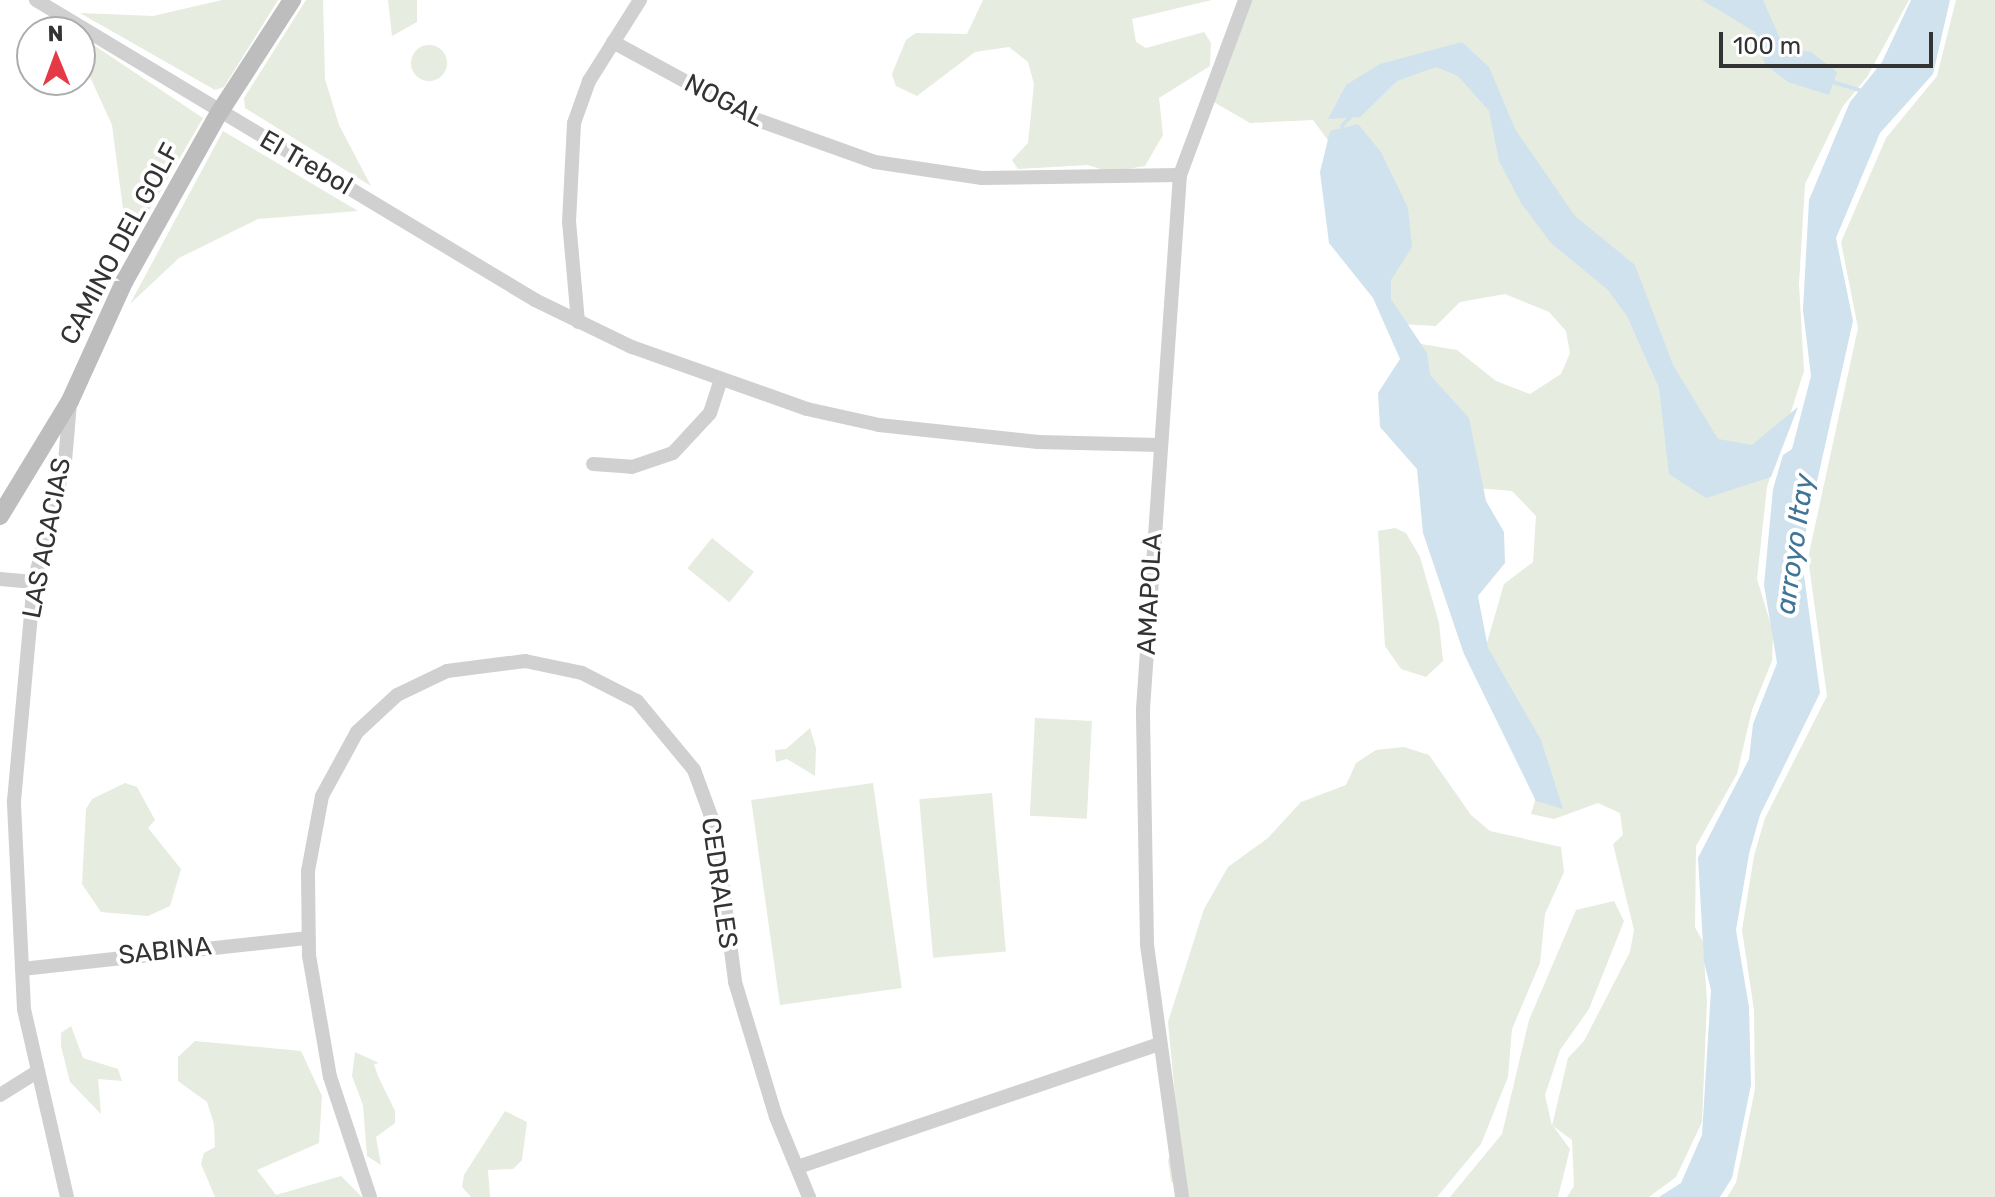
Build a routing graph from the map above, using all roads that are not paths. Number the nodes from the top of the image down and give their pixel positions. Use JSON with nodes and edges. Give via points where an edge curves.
{"nodes":[{"id":1,"x":36,"y":0,"type":"edge"},
{"id":2,"x":292,"y":0,"type":"edge"},
{"id":3,"x":640,"y":0,"type":"edge"},
{"id":4,"x":1245,"y":0,"type":"edge"},
{"id":5,"x":613,"y":42,"type":"junction"},
{"id":6,"x":219,"y":113,"type":"junction"},
{"id":7,"x":1180,"y":175,"type":"junction"},
{"id":8,"x":578,"y":322,"type":"junction"},
{"id":9,"x":721,"y":380,"type":"junction"},
{"id":10,"x":70,"y":401,"type":"junction"},
{"id":11,"x":1159,"y":445,"type":"junction"},
{"id":12,"x":593,"y":464,"type":"dead end"},
{"id":13,"x":0,"y":516,"type":"edge"},
{"id":14,"x":0,"y":579,"type":"edge"},
{"id":15,"x":34,"y":582,"type":"junction"},
{"id":16,"x":308,"y":938,"type":"junction"},
{"id":17,"x":22,"y":969,"type":"junction"},
{"id":18,"x":1160,"y":1044,"type":"junction"},
{"id":19,"x":34,"y":1074,"type":"junction"},
{"id":20,"x":0,"y":1095,"type":"edge"},
{"id":21,"x":798,"y":1167,"type":"junction"},
{"id":22,"x":67,"y":1197,"type":"edge"},
{"id":23,"x":370,"y":1197,"type":"edge"},
{"id":24,"x":809,"y":1197,"type":"edge"},
{"id":25,"x":1182,"y":1197,"type":"edge"}],
"edges":[{"from":1,"to":6,"type":"street","name":"El Trebol"},
{"from":2,"to":6,"type":"street","name":"CAMINO DEL GOLF"},
{"from":3,"to":5,"type":"street"},
{"from":4,"to":7,"type":"street","name":"AMAPOLA"},
{"from":5,"to":7,"type":"street","name":"NOGAL","via":[[755,119],[838,151],[926,172],[982,178]]},
{"from":5,"to":8,"type":"street","via":[[589,81],[568,161]]},
{"from":6,"to":8,"type":"street","name":"El Trebol"},
{"from":6,"to":10,"type":"street","name":"CAMINO DEL GOLF","via":[[124,282]]},
{"from":7,"to":11,"type":"street","name":"AMAPOLA"},
{"from":8,"to":9,"type":"street","name":"El Trebol"},
{"from":9,"to":11,"type":"street","name":"El Trebol","via":[[879,425],[1038,442]]},
{"from":9,"to":12,"type":"street","via":[[710,413],[673,453],[632,467]]},
{"from":10,"to":13,"type":"street","name":"CAMINO DEL GOLF"},
{"from":10,"to":15,"type":"street","name":"LAS ACACIAS","via":[[65,461]]},
{"from":11,"to":18,"type":"street","name":"AMAPOLA","via":[[1143,709],[1143,884]]},
{"from":14,"to":15,"type":"street"},
{"from":15,"to":17,"type":"street","name":"LAS ACACIAS","via":[[14,801]]},
{"from":16,"to":17,"type":"street","name":"SABINA"},
{"from":16,"to":21,"type":"street","name":"CEDRALES","via":[[308,871],[322,796],[357,732],[397,695],[447,671],[485,662],[525,661],[605,682],[637,701],[670,734],[705,793],[715,827],[735,982],[776,1117]]},
{"from":16,"to":23,"type":"street","name":"CEDRALES","via":[[330,1077]]},
{"from":17,"to":19,"type":"street","name":"LAS ACACIAS"},
{"from":18,"to":21,"type":"street"},
{"from":18,"to":25,"type":"street","name":"AMAPOLA"},
{"from":19,"to":20,"type":"street"},
{"from":19,"to":22,"type":"street","name":"LAS ACACIAS"},
{"from":21,"to":24,"type":"street","name":"CEDRALES"}]}
